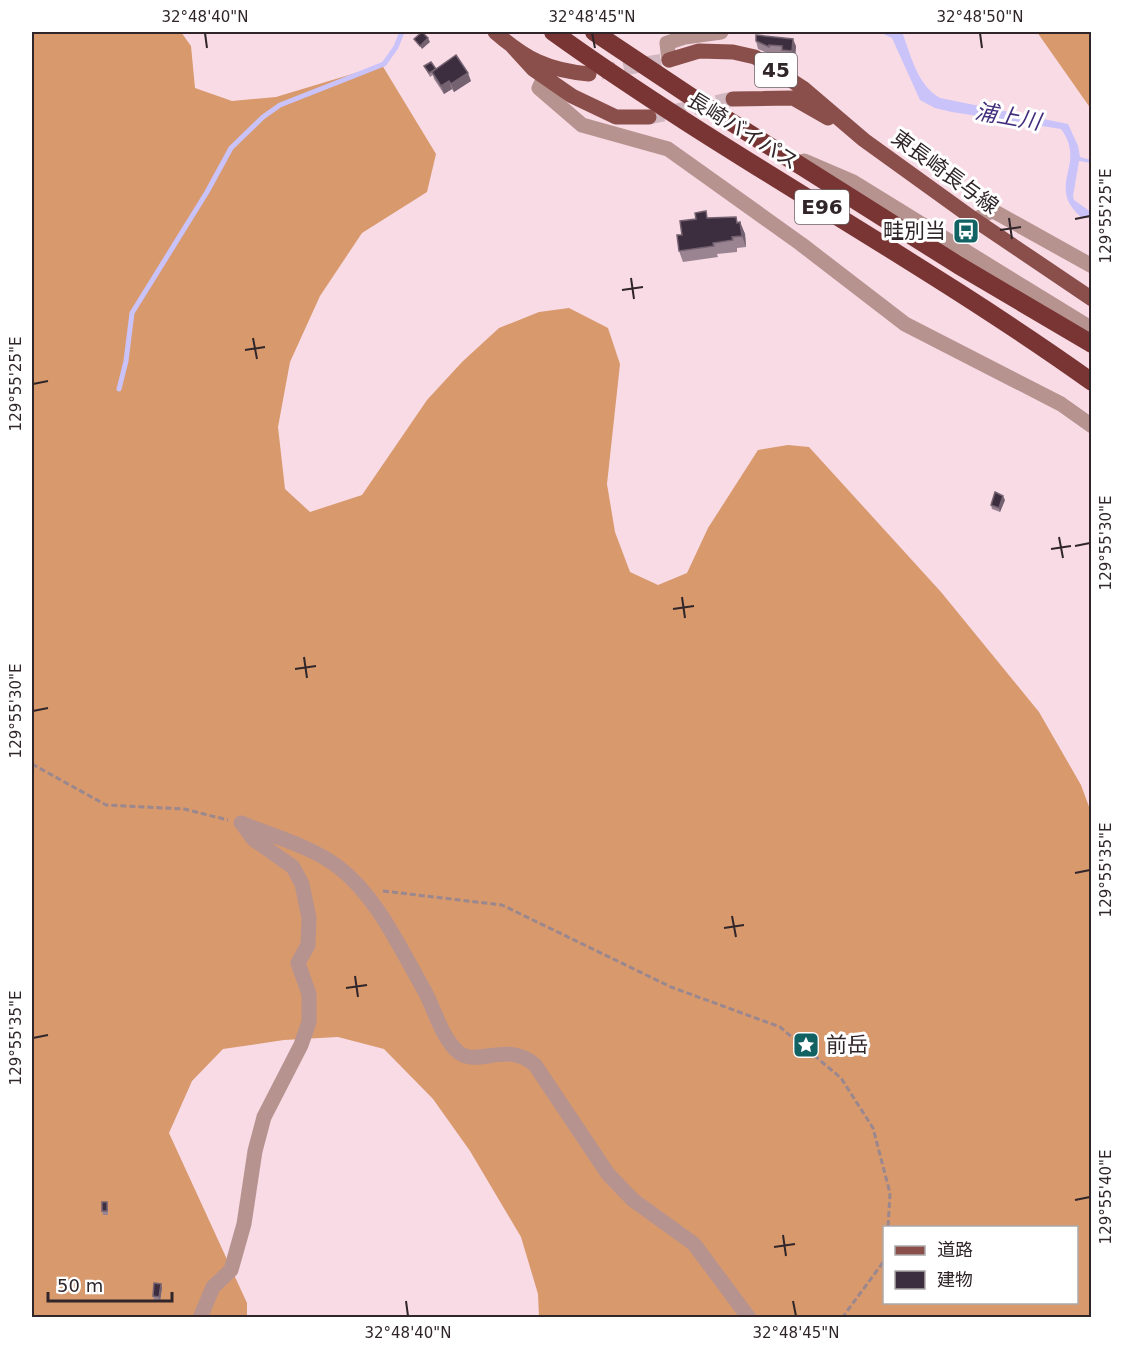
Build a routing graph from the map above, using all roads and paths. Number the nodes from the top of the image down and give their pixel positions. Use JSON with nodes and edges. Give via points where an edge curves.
{"nodes":[{"id":1,"x":495,"y":32,"type":"edge"},
{"id":2,"x":553,"y":32,"type":"edge"},
{"id":3,"x":594,"y":32,"type":"edge"},
{"id":4,"x":721,"y":32,"type":"edge"},
{"id":5,"x":512,"y":46,"type":"junction"},
{"id":6,"x":669,"y":60,"type":"joint"},
{"id":7,"x":589,"y":74,"type":"tunnel mouth"},
{"id":8,"x":544,"y":78,"type":"junction"},
{"id":9,"x":733,"y":99,"type":"tunnel mouth"},
{"id":10,"x":650,"y":117,"type":"tunnel mouth"},
{"id":11,"x":864,"y":140,"type":"junction"},
{"id":12,"x":771,"y":147,"type":"junction"},
{"id":13,"x":975,"y":220,"type":"junction"},
{"id":14,"x":1092,"y":266,"type":"edge"},
{"id":15,"x":1092,"y":299,"type":"edge"},
{"id":16,"x":1092,"y":329,"type":"edge"},
{"id":17,"x":1092,"y":344,"type":"edge"},
{"id":18,"x":1092,"y":382,"type":"edge"},
{"id":19,"x":1092,"y":426,"type":"edge"},
{"id":20,"x":32,"y":764,"type":"edge"},
{"id":21,"x":241,"y":823,"type":"junction"},
{"id":22,"x":362,"y":888,"type":"junction"},
{"id":23,"x":888,"y":1226,"type":"edge"},
{"id":24,"x":883,"y":1264,"type":"edge"},
{"id":25,"x":200,"y":1317,"type":"edge"},
{"id":26,"x":749,"y":1317,"type":"edge"},
{"id":27,"x":842,"y":1317,"type":"edge"}],
"edges":[{"from":1,"to":5,"type":"main road"},
{"from":2,"to":18,"type":"highway","name":"長崎バイパス","number":"E96","via":[[680,118],[949,285]]},
{"from":3,"to":12,"type":"highway","name":"長崎バイパス","number":"E96"},
{"from":4,"to":6,"type":"street","via":[[667,43]]},
{"from":5,"to":7,"type":"main road","via":[[537,63],[564,72]]},
{"from":5,"to":8,"type":"main road"},
{"from":6,"to":11,"type":"main road","name":"東長崎長与線","number":"45","via":[[699,51],[755,57],[802,87]]},
{"from":8,"to":10,"type":"main road","via":[[616,117]]},
{"from":8,"to":19,"type":"street","via":[[539,88],[582,125],[668,149],[905,324],[1061,404]]},
{"from":9,"to":11,"type":"main road","name":"東長崎長与線","number":"45","via":[[793,98]]},
{"from":11,"to":13,"type":"main road","name":"東長崎長与線","number":"45"},
{"from":12,"to":16,"type":"street","via":[[853,182]]},
{"from":12,"to":17,"type":"highway","name":"長崎バイパス","number":"E96"},
{"from":13,"to":14,"type":"street","via":[[990,211],[997,213]]},
{"from":13,"to":15,"type":"main road","name":"東長崎長与線","number":"45"},
{"from":20,"to":21,"type":"path","via":[[106,805],[184,809]]},
{"from":21,"to":22,"type":"street","via":[[335,865]]},
{"from":21,"to":25,"type":"street","via":[[253,839],[293,867],[302,884],[309,918],[308,945],[298,963],[309,994],[309,1022],[261,1127],[244,1224],[231,1270],[213,1287]]},
{"from":22,"to":23,"type":"path","via":[[502,905],[671,987],[780,1027],[841,1078],[873,1128],[890,1193]]},
{"from":22,"to":26,"type":"street","via":[[458,1051],[475,1057],[525,1055],[608,1174],[633,1200],[694,1244]]},
{"from":24,"to":27,"type":"path"}]}
